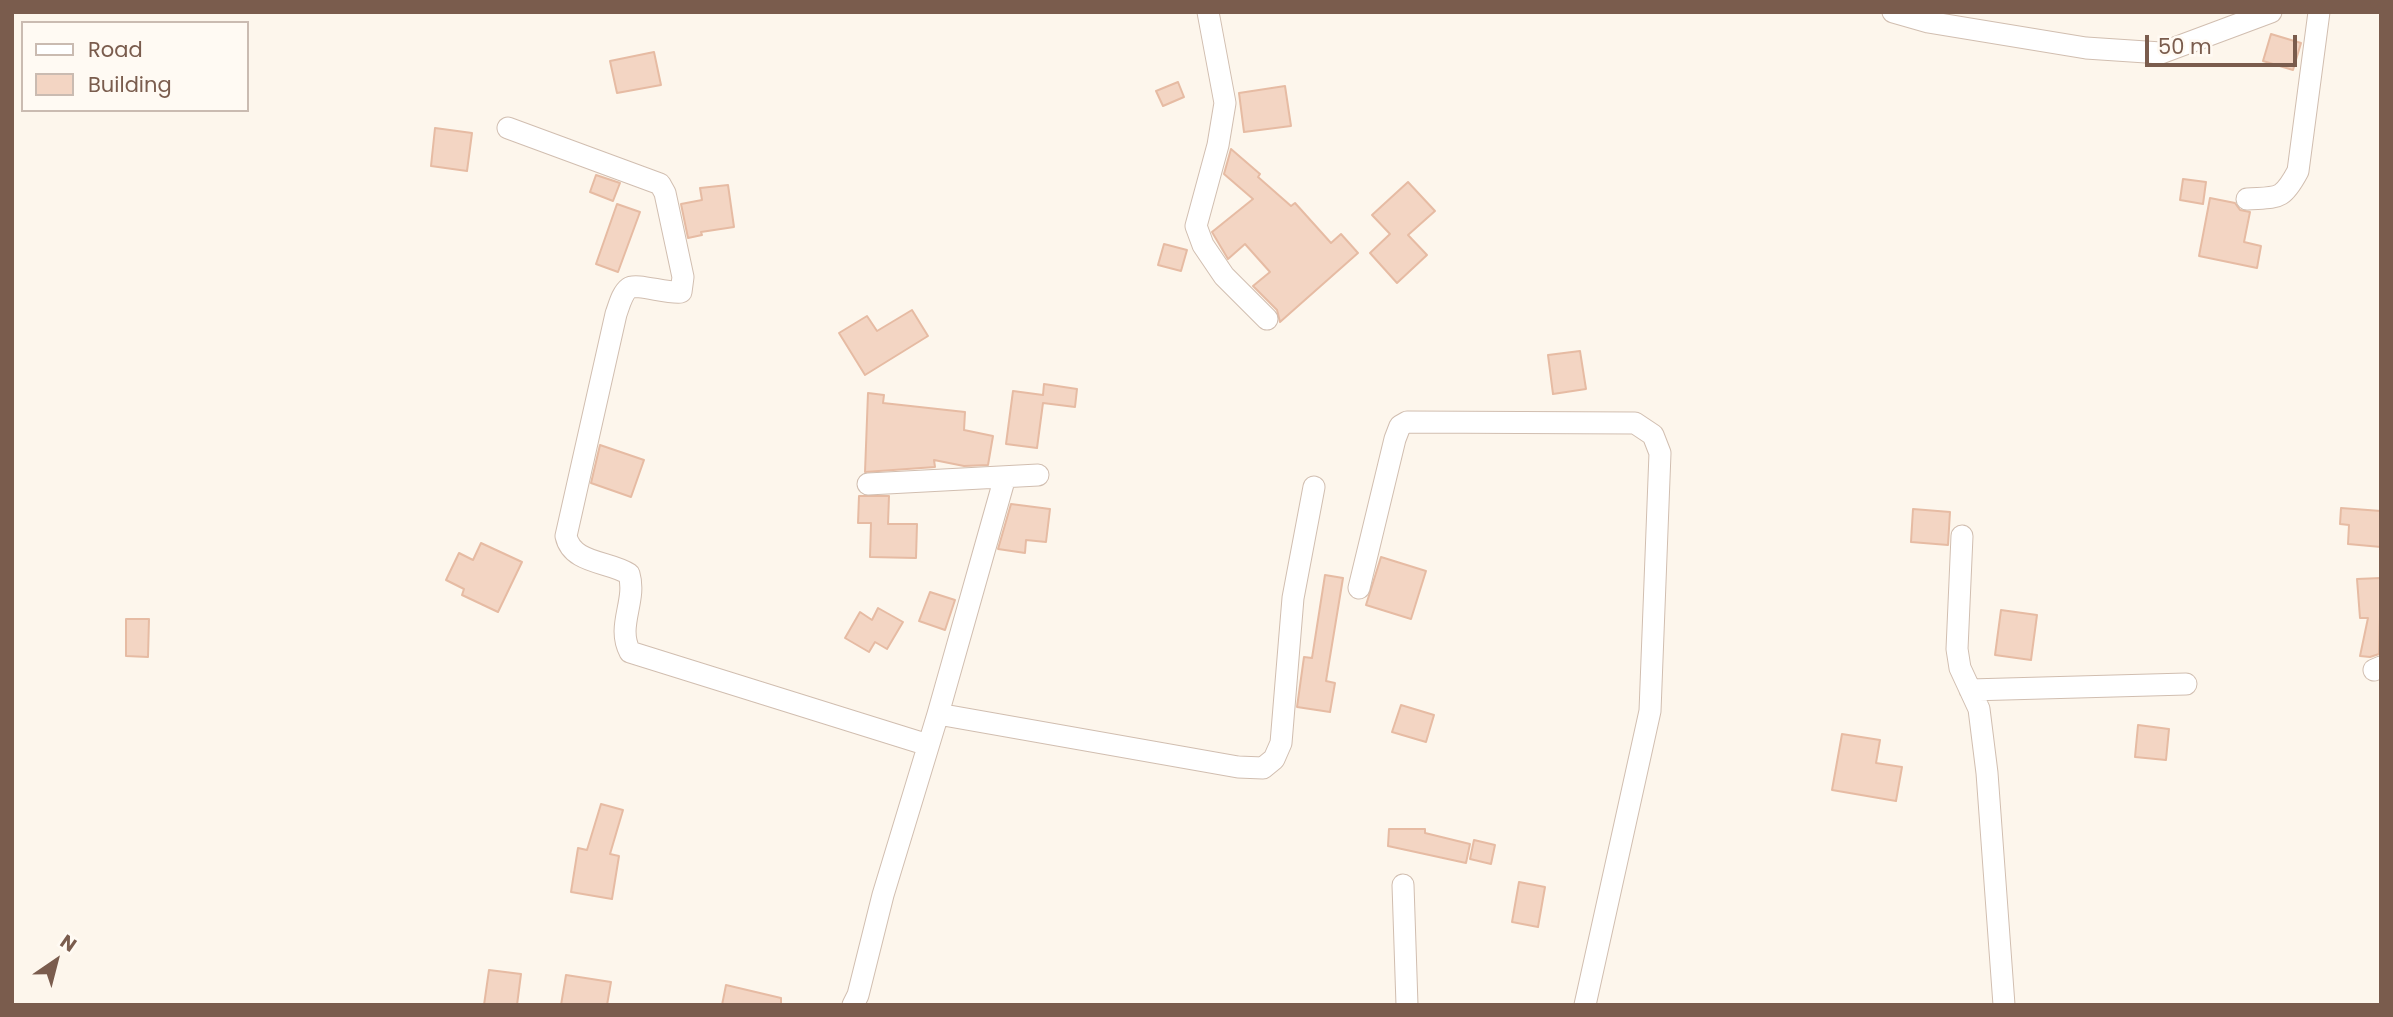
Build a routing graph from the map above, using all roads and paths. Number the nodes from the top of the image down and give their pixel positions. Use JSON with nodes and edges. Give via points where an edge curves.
{"nodes":[{"id":1,"x":1208,"y":12,"type":"edge"},
{"id":2,"x":1893,"y":12,"type":"edge"},
{"id":3,"x":2271,"y":12,"type":"edge"},
{"id":4,"x":2319,"y":12,"type":"edge"},
{"id":5,"x":508,"y":128,"type":"dead end"},
{"id":6,"x":2247,"y":200,"type":"dead end"},
{"id":7,"x":1267,"y":319,"type":"dead end"},
{"id":8,"x":1038,"y":475,"type":"dead end"},
{"id":9,"x":1005,"y":477,"type":"junction"},
{"id":10,"x":867,"y":484,"type":"dead end"},
{"id":11,"x":1314,"y":487,"type":"dead end"},
{"id":12,"x":1962,"y":536,"type":"dead end"},
{"id":13,"x":1359,"y":588,"type":"dead end"},
{"id":14,"x":2186,"y":684,"type":"dead end"},
{"id":15,"x":1970,"y":690,"type":"junction"},
{"id":16,"x":938,"y":714,"type":"junction"},
{"id":17,"x":928,"y":745,"type":"junction"},
{"id":18,"x":1403,"y":885,"type":"dead end"},
{"id":19,"x":853,"y":1005,"type":"edge"},
{"id":20,"x":1407,"y":1005,"type":"edge"},
{"id":21,"x":1585,"y":1005,"type":"edge"},
{"id":22,"x":2004,"y":1005,"type":"edge"}],
"edges":[{"from":1,"to":7,"type":"street","via":[[1225,103],[1219,145],[1196,226],[1224,276]]},
{"from":2,"to":3,"type":"street","via":[[2086,48],[2161,53]]},
{"from":4,"to":6,"type":"street","via":[[2298,172],[2279,197]]},
{"from":5,"to":17,"type":"street","via":[[660,184],[666,193],[683,277],[681,292],[635,286],[622,297],[566,536],[580,556],[629,574],[632,585],[624,629],[630,652]]},
{"from":8,"to":9,"type":"street"},
{"from":9,"to":10,"type":"street"},
{"from":9,"to":16,"type":"street"},
{"from":11,"to":16,"type":"street","via":[[1293,598],[1281,743],[1274,759],[1263,768]]},
{"from":12,"to":15,"type":"street","via":[[1956,649]]},
{"from":13,"to":21,"type":"street","via":[[1395,439],[1407,422],[1635,423],[1653,435],[1660,453],[1650,711]]},
{"from":14,"to":15,"type":"street"},
{"from":15,"to":22,"type":"street","via":[[1979,709],[1987,773]]},
{"from":16,"to":17,"type":"street"},
{"from":17,"to":19,"type":"street"},
{"from":18,"to":20,"type":"street"}]}
